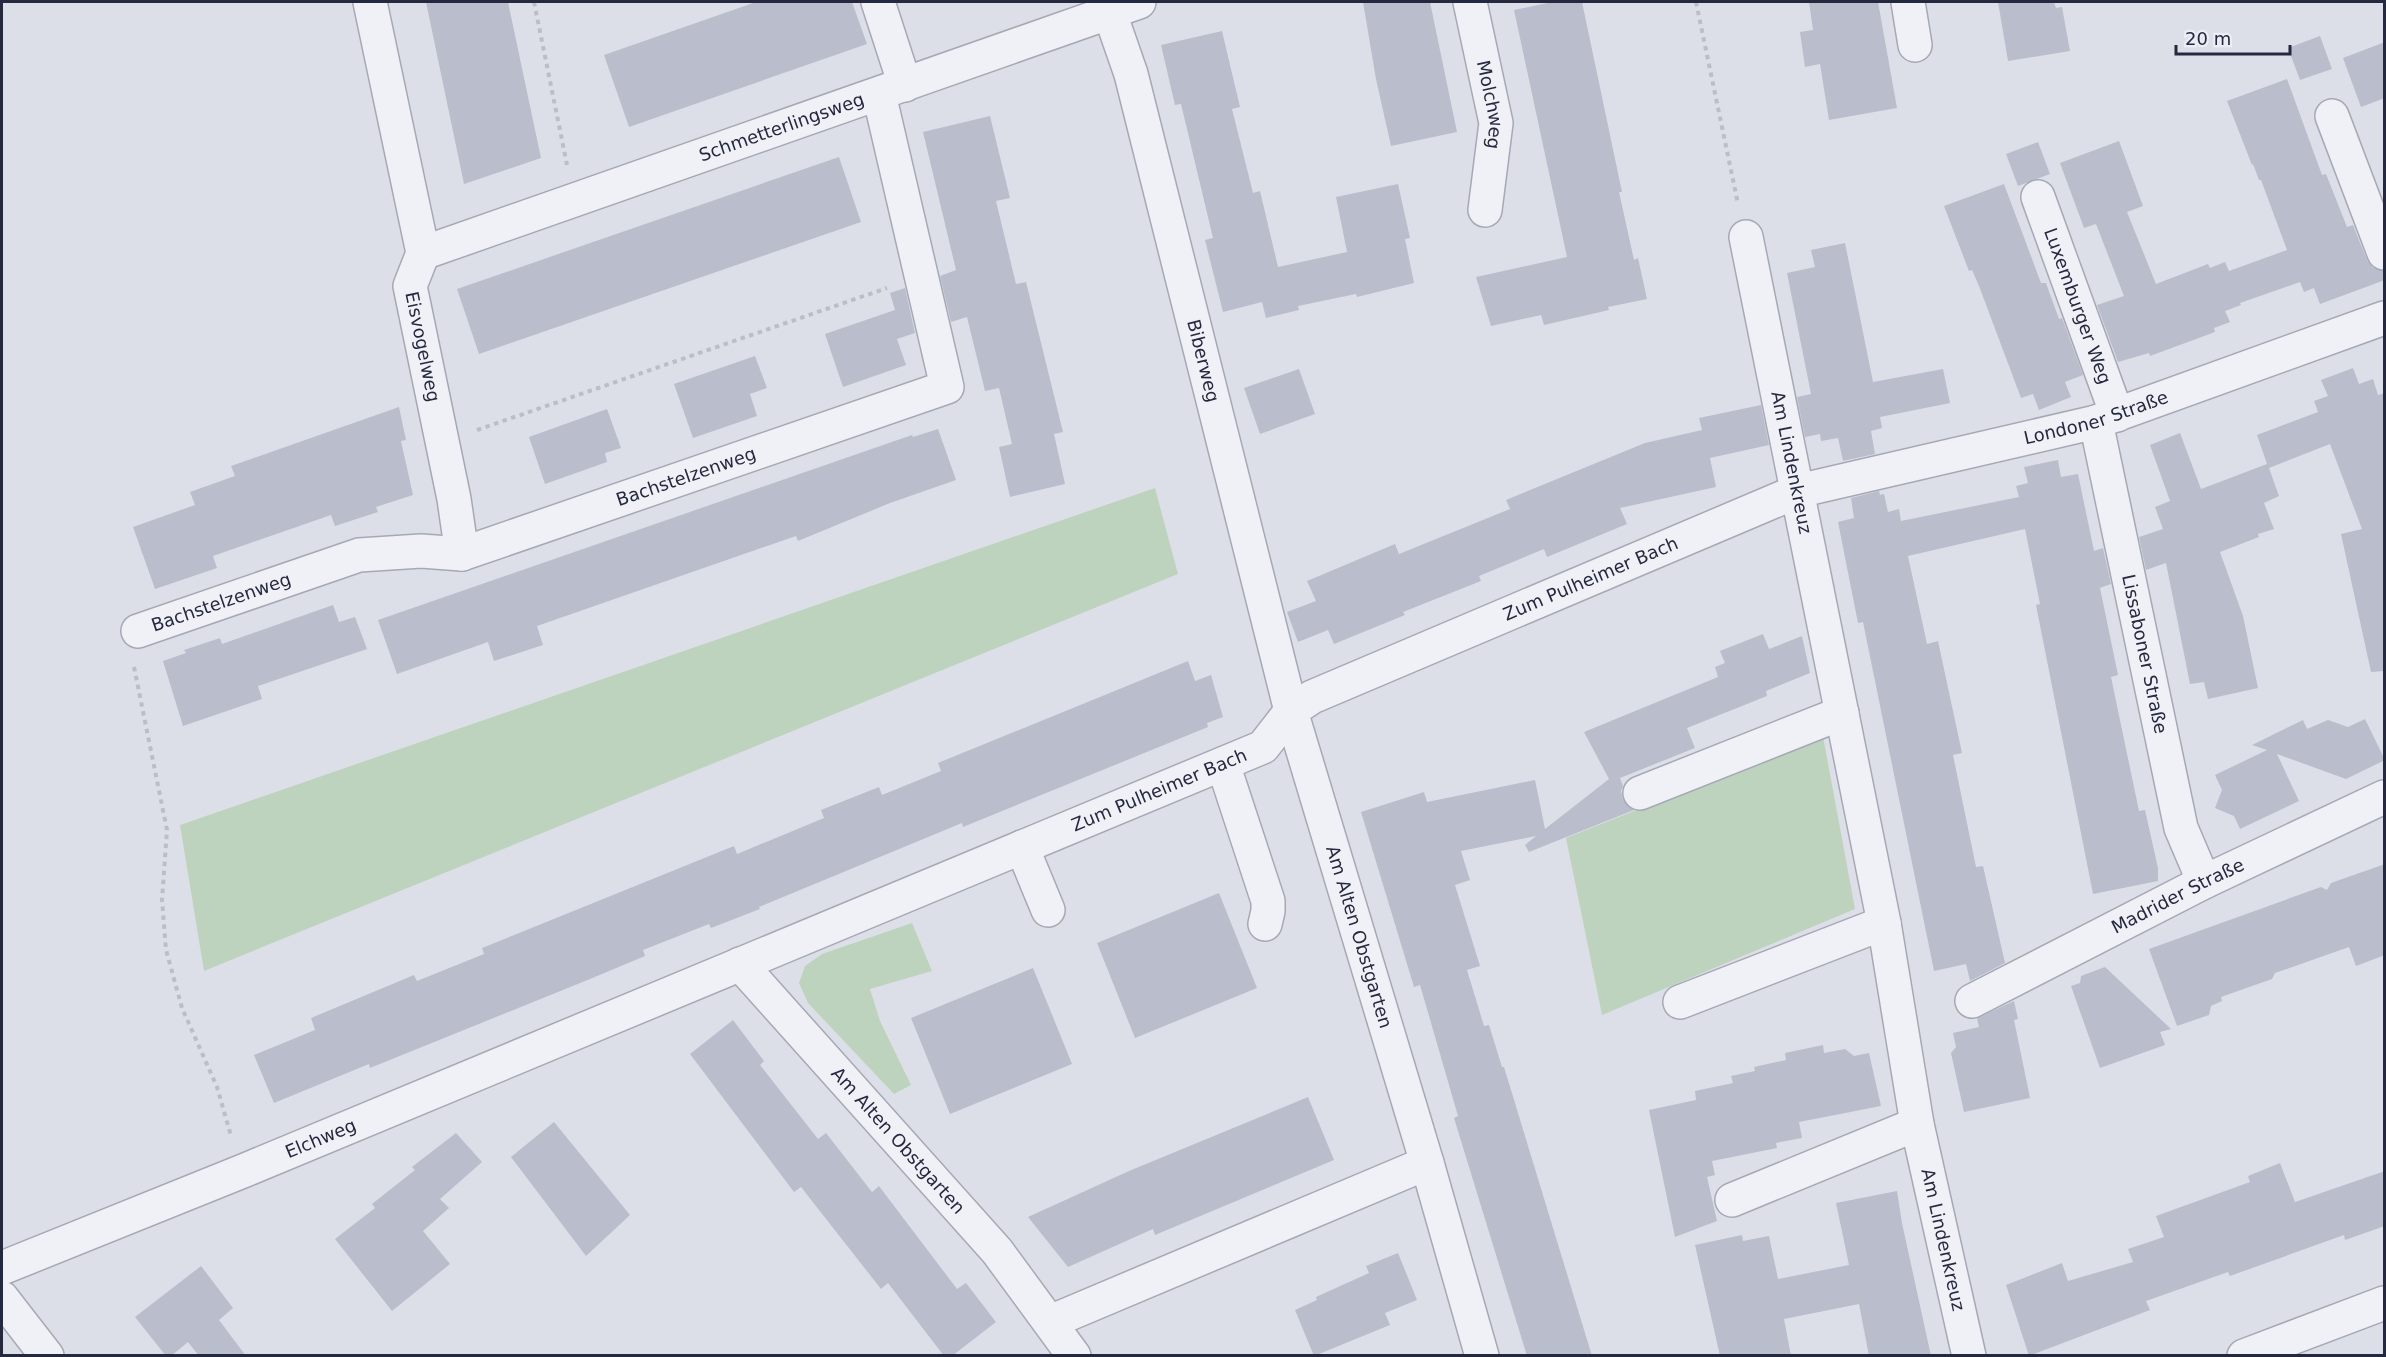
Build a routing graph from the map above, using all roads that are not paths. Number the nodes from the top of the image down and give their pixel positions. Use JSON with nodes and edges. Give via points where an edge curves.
{"nodes":[{"id":1,"x":370,"y":2,"type":"edge"},
{"id":2,"x":878,"y":2,"type":"edge"},
{"id":3,"x":1470,"y":2,"type":"edge"},
{"id":4,"x":1908,"y":2,"type":"edge"},
{"id":5,"x":1118,"y":5,"type":"edge"},
{"id":6,"x":1915,"y":45,"type":"dead end"},
{"id":7,"x":892,"y":89,"type":"junction"},
{"id":8,"x":2332,"y":116,"type":"dead end"},
{"id":9,"x":2038,"y":197,"type":"dead end"},
{"id":10,"x":1485,"y":210,"type":"dead end"},
{"id":11,"x":1746,"y":237,"type":"road end"},
{"id":12,"x":423,"y":253,"type":"junction"},
{"id":13,"x":2385,"y":253,"type":"edge"},
{"id":14,"x":2385,"y":318,"type":"edge"},
{"id":15,"x":2107,"y":418,"type":"junction"},
{"id":16,"x":1798,"y":491,"type":"junction"},
{"id":17,"x":462,"y":554,"type":"junction"},
{"id":18,"x":138,"y":631,"type":"road end"},
{"id":19,"x":1291,"y":711,"type":"junction"},
{"id":20,"x":1842,"y":713,"type":"junction"},
{"id":21,"x":1223,"y":764,"type":"junction"},
{"id":22,"x":1640,"y":793,"type":"dead end"},
{"id":23,"x":2385,"y":796,"type":"edge"},
{"id":24,"x":1022,"y":847,"type":"junction"},
{"id":25,"x":2204,"y":882,"type":"junction"},
{"id":26,"x":1048,"y":910,"type":"dead end"},
{"id":27,"x":1884,"y":923,"type":"junction"},
{"id":28,"x":1265,"y":924,"type":"dead end"},
{"id":29,"x":740,"y":964,"type":"junction"},
{"id":30,"x":1972,"y":1001,"type":"dead end"},
{"id":31,"x":1680,"y":1002,"type":"dead end"},
{"id":32,"x":637,"y":1005,"type":"joint"},
{"id":33,"x":1917,"y":1124,"type":"junction"},
{"id":34,"x":1427,"y":1163,"type":"junction"},
{"id":35,"x":1732,"y":1200,"type":"dead end"},
{"id":36,"x":2,"y":1268,"type":"edge"},
{"id":37,"x":2,"y":1298,"type":"edge"},
{"id":38,"x":2385,"y":1303,"type":"edge"},
{"id":39,"x":1050,"y":1322,"type":"junction"},
{"id":40,"x":47,"y":1356,"type":"edge"},
{"id":41,"x":1074,"y":1356,"type":"edge"},
{"id":42,"x":1482,"y":1356,"type":"edge"},
{"id":43,"x":1969,"y":1356,"type":"edge"},
{"id":44,"x":2244,"y":1356,"type":"edge"}],
"edges":[{"from":1,"to":12,"type":"street"},
{"from":2,"to":7,"type":"street","name":"Bachstelzenweg"},
{"from":3,"to":10,"type":"street","name":"Molchweg","via":[[1496,123]]},
{"from":4,"to":6,"type":"street"},
{"from":5,"to":7,"type":"street","name":"Schmetterlingsweg"},
{"from":5,"to":19,"type":"street","name":"Biberweg","via":[[1131,74]]},
{"from":7,"to":12,"type":"street","name":"Schmetterlingsweg"},
{"from":7,"to":17,"type":"street","name":"Bachstelzenweg","via":[[922,277],[947,387]]},
{"from":8,"to":13,"type":"street"},
{"from":9,"to":15,"type":"street","name":"Luxemburger Weg"},
{"from":11,"to":16,"type":"street","name":"Am Lindenkreuz"},
{"from":12,"to":17,"type":"street","name":"Eisvogelweg","via":[[411,286]]},
{"from":14,"to":15,"type":"street","name":"Londoner Straße"},
{"from":15,"to":16,"type":"street","name":"Londoner Straße"},
{"from":15,"to":25,"type":"street","name":"Lissaboner Straße","via":[[2181,828]]},
{"from":16,"to":19,"type":"street","name":"Zum Pulheimer Bach","via":[[1312,697]]},
{"from":16,"to":20,"type":"street","name":"Am Lindenkreuz"},
{"from":17,"to":18,"type":"street","name":"Bachstelzenweg","via":[[422,551],[359,555]]},
{"from":19,"to":21,"type":"street","name":"Zum Pulheimer Bach","via":[[1263,747]]},
{"from":19,"to":34,"type":"street","name":"Am Alten Obstgarten"},
{"from":20,"to":22,"type":"street"},
{"from":20,"to":27,"type":"street","name":"Am Lindenkreuz"},
{"from":21,"to":24,"type":"street","name":"Zum Pulheimer Bach"},
{"from":21,"to":28,"type":"street","via":[[1268,901]]},
{"from":23,"to":25,"type":"street","name":"Madrider Straße"},
{"from":24,"to":26,"type":"street"},
{"from":24,"to":29,"type":"street","name":"Zum Pulheimer Bach"},
{"from":25,"to":30,"type":"street","name":"Madrider Straße"},
{"from":27,"to":31,"type":"street"},
{"from":27,"to":33,"type":"street","name":"Am Lindenkreuz"},
{"from":29,"to":32,"type":"street","name":"Zum Pulheimer Bach"},
{"from":29,"to":39,"type":"street","name":"Am Alten Obstgarten","via":[[997,1251]]},
{"from":32,"to":36,"type":"street","name":"Elchweg"},
{"from":33,"to":35,"type":"street"},
{"from":33,"to":43,"type":"street","name":"Am Lindenkreuz"},
{"from":34,"to":39,"type":"street"},
{"from":34,"to":42,"type":"street","name":"Am Alten Obstgarten"},
{"from":37,"to":40,"type":"street"},
{"from":38,"to":44,"type":"street"},
{"from":39,"to":41,"type":"street","name":"Am Alten Obstgarten"}]}
